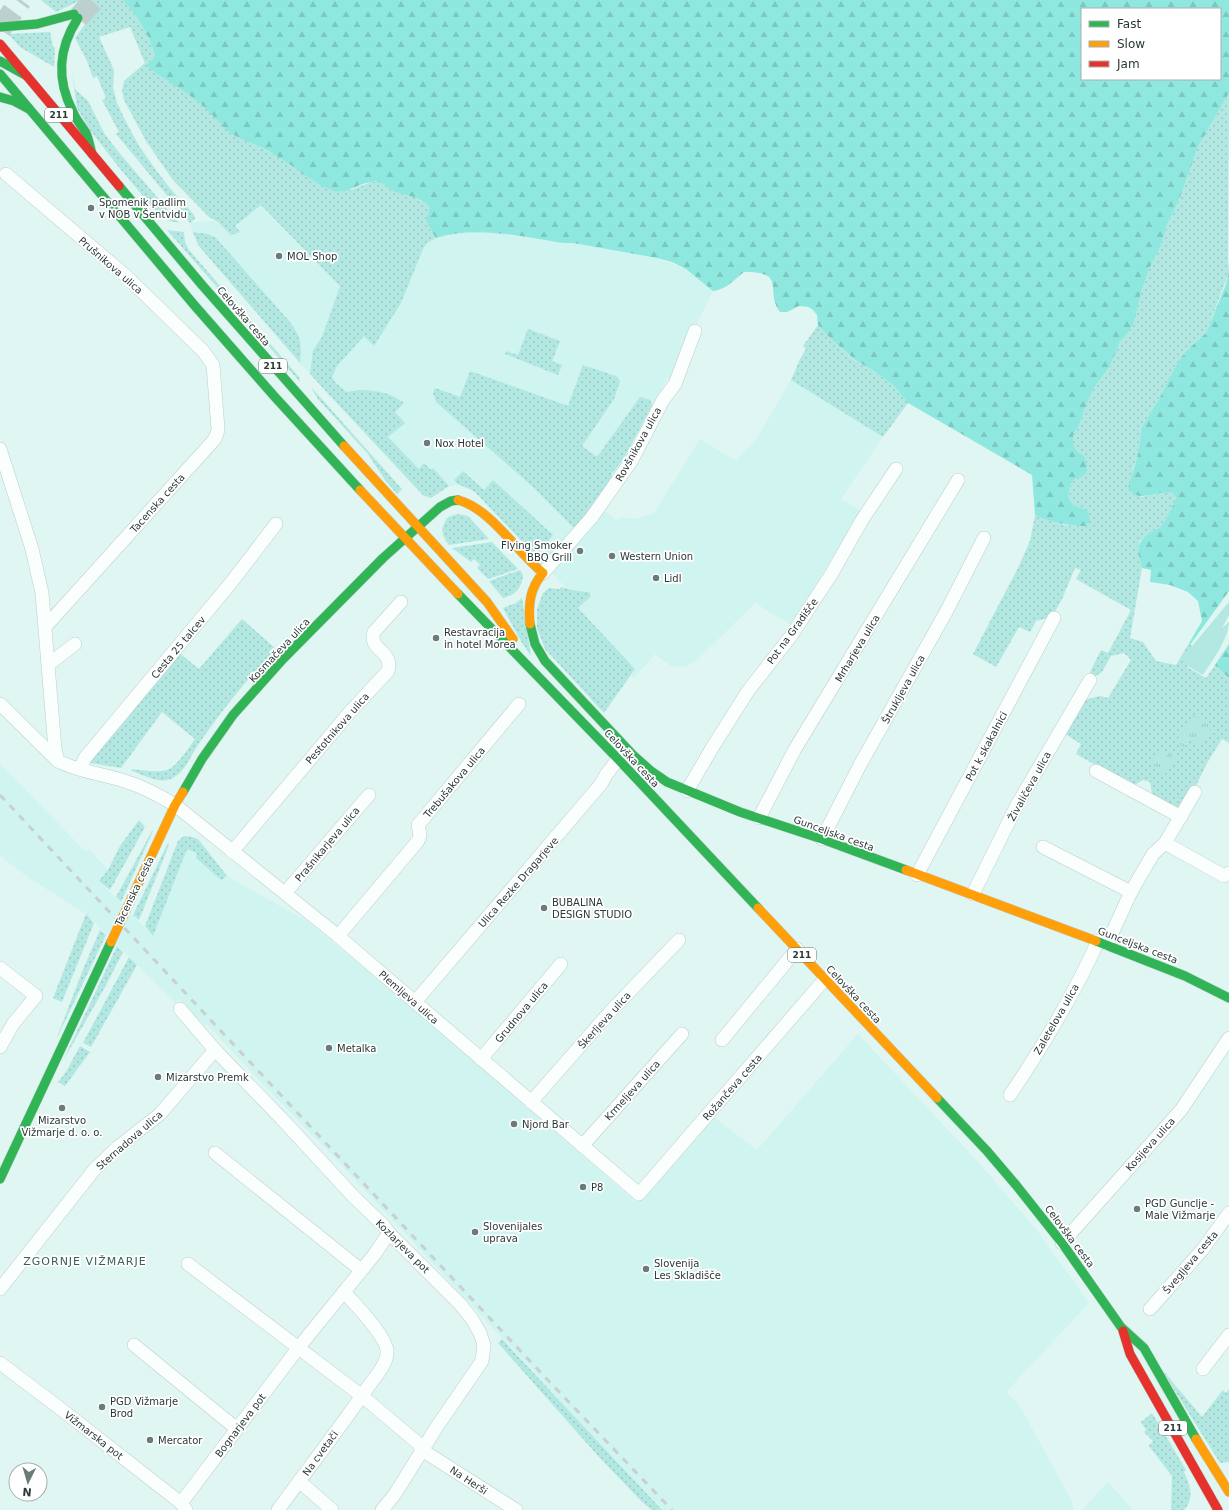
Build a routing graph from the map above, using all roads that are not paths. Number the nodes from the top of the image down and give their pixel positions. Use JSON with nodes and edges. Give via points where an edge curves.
{"nodes":[{"id":1,"x":0,"y":27,"type":"edge"},
{"id":2,"x":0,"y":44,"type":"edge"},
{"id":3,"x":0,"y":61,"type":"edge"},
{"id":4,"x":0,"y":68,"type":"edge"},
{"id":5,"x":0,"y":74,"type":"edge"},
{"id":6,"x":27,"y":76,"type":"junction"},
{"id":7,"x":9,"y":84,"type":"junction"},
{"id":8,"x":0,"y":97,"type":"edge"},
{"id":9,"x":29,"y":109,"type":"junction"},
{"id":10,"x":92,"y":154,"type":"junction"},
{"id":11,"x":6,"y":174,"type":"dead end"},
{"id":12,"x":695,"y":331,"type":"dead end"},
{"id":13,"x":211,"y":360,"type":"joint"},
{"id":14,"x":0,"y":450,"type":"edge"},
{"id":15,"x":896,"y":469,"type":"dead end"},
{"id":16,"x":958,"y":480,"type":"dead end"},
{"id":17,"x":276,"y":524,"type":"dead end"},
{"id":18,"x":419,"y":526,"type":"junction"},
{"id":19,"x":405,"y":538,"type":"junction"},
{"id":20,"x":984,"y":538,"type":"dead end"},
{"id":21,"x":543,"y":573,"type":"junction"},
{"id":22,"x":534,"y":584,"type":"joint"},
{"id":23,"x":401,"y":602,"type":"dead end"},
{"id":24,"x":1054,"y":618,"type":"dead end"},
{"id":25,"x":46,"y":626,"type":"junction"},
{"id":26,"x":75,"y":644,"type":"dead end"},
{"id":27,"x":49,"y":664,"type":"junction"},
{"id":28,"x":536,"y":673,"type":"junction"},
{"id":29,"x":1090,"y":680,"type":"dead end"},
{"id":30,"x":0,"y":704,"type":"edge"},
{"id":31,"x":519,"y":704,"type":"dead end"},
{"id":32,"x":618,"y":759,"type":"junction"},
{"id":33,"x":58,"y":761,"type":"junction"},
{"id":34,"x":80,"y":769,"type":"junction"},
{"id":35,"x":1096,"y":771,"type":"dead end"},
{"id":36,"x":687,"y":791,"type":"junction"},
{"id":37,"x":1195,"y":792,"type":"dead end"},
{"id":38,"x":369,"y":794,"type":"dead end"},
{"id":39,"x":175,"y":805,"type":"junction"},
{"id":40,"x":1181,"y":817,"type":"junction"},
{"id":41,"x":759,"y":818,"type":"junction"},
{"id":42,"x":822,"y":839,"type":"junction"},
{"id":43,"x":1165,"y":843,"type":"junction"},
{"id":44,"x":1044,"y":847,"type":"dead end"},
{"id":45,"x":232,"y":852,"type":"junction"},
{"id":46,"x":1229,"y":873,"type":"edge"},
{"id":47,"x":917,"y":875,"type":"junction"},
{"id":48,"x":1131,"y":892,"type":"junction"},
{"id":49,"x":285,"y":893,"type":"junction"},
{"id":50,"x":973,"y":894,"type":"junction"},
{"id":51,"x":338,"y":936,"type":"junction"},
{"id":52,"x":679,"y":940,"type":"dead end"},
{"id":53,"x":1103,"y":943,"type":"junction"},
{"id":54,"x":797,"y":949,"type":"junction"},
{"id":55,"x":561,"y":964,"type":"dead end"},
{"id":56,"x":0,"y":968,"type":"edge"},
{"id":57,"x":825,"y":979,"type":"junction"},
{"id":58,"x":1229,"y":998,"type":"edge"},
{"id":59,"x":415,"y":1002,"type":"junction"},
{"id":60,"x":180,"y":1009,"type":"dead end"},
{"id":61,"x":682,"y":1034,"type":"dead end"},
{"id":62,"x":1229,"y":1038,"type":"edge"},
{"id":63,"x":722,"y":1040,"type":"dead end"},
{"id":64,"x":0,"y":1047,"type":"edge"},
{"id":65,"x":215,"y":1050,"type":"junction"},
{"id":66,"x":481,"y":1059,"type":"junction"},
{"id":67,"x":1010,"y":1095,"type":"dead end"},
{"id":68,"x":531,"y":1102,"type":"junction"},
{"id":69,"x":582,"y":1146,"type":"junction"},
{"id":70,"x":215,"y":1153,"type":"dead end"},
{"id":71,"x":0,"y":1179,"type":"edge"},
{"id":72,"x":639,"y":1194,"type":"joint"},
{"id":73,"x":1229,"y":1213,"type":"edge"},
{"id":74,"x":389,"y":1234,"type":"junction"},
{"id":75,"x":1062,"y":1243,"type":"junction"},
{"id":76,"x":188,"y":1264,"type":"dead end"},
{"id":77,"x":361,"y":1270,"type":"junction"},
{"id":78,"x":0,"y":1289,"type":"edge"},
{"id":79,"x":344,"y":1292,"type":"junction"},
{"id":80,"x":1150,"y":1309,"type":"dead end"},
{"id":81,"x":1121,"y":1327,"type":"junction"},
{"id":82,"x":1229,"y":1335,"type":"edge"},
{"id":83,"x":134,"y":1345,"type":"dead end"},
{"id":84,"x":299,"y":1347,"type":"junction"},
{"id":85,"x":0,"y":1363,"type":"edge"},
{"id":86,"x":1203,"y":1369,"type":"dead end"},
{"id":87,"x":362,"y":1396,"type":"junction"},
{"id":88,"x":237,"y":1429,"type":"junction"},
{"id":89,"x":422,"y":1450,"type":"junction"},
{"id":90,"x":299,"y":1481,"type":"junction"},
{"id":91,"x":1229,"y":1490,"type":"edge"},
{"id":92,"x":1216,"y":1506,"type":"edge"},
{"id":93,"x":184,"y":1507,"type":"edge"},
{"id":94,"x":278,"y":1510,"type":"edge"},
{"id":95,"x":332,"y":1510,"type":"edge"},
{"id":96,"x":382,"y":1510,"type":"edge"},
{"id":97,"x":516,"y":1510,"type":"edge"}],
"edges":[{"from":1,"to":10,"type":"main road","via":[[27,26],[73,18],[62,53],[60,71],[63,89],[72,112],[86,132]]},
{"from":2,"to":6,"type":"main road","name":"Celovška cesta"},
{"from":3,"to":6,"type":"main road"},
{"from":4,"to":7,"type":"main road"},
{"from":5,"to":7,"type":"main road","name":"Celovška cesta","number":"211"},
{"from":6,"to":10,"type":"main road","name":"Celovška cesta","number":"211"},
{"from":7,"to":9,"type":"main road","name":"Celovška cesta","number":"211"},
{"from":8,"to":9,"type":"main road"},
{"from":9,"to":19,"type":"main road","name":"Celovška cesta","number":"211","via":[[274,396]]},
{"from":10,"to":18,"type":"main road","name":"Celovška cesta","number":"211","via":[[290,386]]},
{"from":11,"to":13,"type":"street","name":"Prušnikova ulica","via":[[124,275]]},
{"from":12,"to":21,"type":"street","name":"Rovšnikova ulica","via":[[675,384],[663,400],[632,460],[592,517]]},
{"from":13,"to":25,"type":"street","name":"Tacenska cesta","via":[[214,370],[217,434]]},
{"from":14,"to":25,"type":"street","via":[[32,549],[39,576]]},
{"from":15,"to":36,"type":"street","name":"Pot na Gradišče","via":[[791,636],[748,691]]},
{"from":16,"to":41,"type":"street","name":"Mrharjeva ulica","via":[[795,749]]},
{"from":17,"to":34,"type":"street","name":"Cesta 25 talcev","via":[[230,584],[85,758]]},
{"from":18,"to":19,"type":"main road","name":"Kosmačeva ulica"},
{"from":18,"to":21,"type":"main road","via":[[449,502],[466,502],[485,515]]},
{"from":18,"to":28,"type":"main road","name":"Celovška cesta","number":"211","via":[[493,609]]},
{"from":19,"to":28,"type":"main road","name":"Celovška cesta","number":"211"},
{"from":19,"to":39,"type":"main road","name":"Kosmačeva ulica","via":[[283,659],[233,715],[202,759]]},
{"from":20,"to":42,"type":"street","name":"Štrukljeva ulica"},
{"from":21,"to":22,"type":"main road","name":"Rovšnikova ulica"},
{"from":22,"to":36,"type":"main road","name":"Gunceljska cesta","via":[[530,627],[535,645],[542,657],[640,762],[663,779]]},
{"from":23,"to":45,"type":"street","name":"Pestotnikova ulica","via":[[374,632],[372,638],[374,644],[388,657],[388,671],[350,712]]},
{"from":24,"to":47,"type":"street","name":"Pot k skakalnici"},
{"from":25,"to":27,"type":"street"},
{"from":26,"to":27,"type":"street"},
{"from":27,"to":33,"type":"street"},
{"from":28,"to":32,"type":"main road","name":"Celovška cesta","number":"211"},
{"from":29,"to":50,"type":"street","name":"Živaličeva ulica","via":[[1017,805]]},
{"from":30,"to":33,"type":"street"},
{"from":31,"to":51,"type":"street","name":"Trebušakova ulica","via":[[418,825],[418,841]]},
{"from":32,"to":54,"type":"main road","name":"Celovška cesta","number":"211"},
{"from":32,"to":59,"type":"street","name":"Ulica Rezke Dragarjeve","via":[[586,802]]},
{"from":33,"to":34,"type":"street"},
{"from":34,"to":39,"type":"street","via":[[130,783],[158,794]]},
{"from":35,"to":40,"type":"street"},
{"from":36,"to":41,"type":"main road","name":"Gunceljska cesta"},
{"from":37,"to":40,"type":"street","name":"Zaletelova ulica"},
{"from":38,"to":49,"type":"street","name":"Prašnikarjeva ulica"},
{"from":39,"to":45,"type":"street","name":"Plemljeva ulica"},
{"from":39,"to":71,"type":"main road","name":"Tacenska cesta"},
{"from":40,"to":43,"type":"street","name":"Zaletelova ulica"},
{"from":41,"to":42,"type":"main road","name":"Gunceljska cesta"},
{"from":42,"to":47,"type":"main road","name":"Gunceljska cesta"},
{"from":43,"to":46,"type":"street","via":[[1224,876]]},
{"from":43,"to":48,"type":"street","name":"Zaletelova ulica","via":[[1153,854]]},
{"from":44,"to":48,"type":"street"},
{"from":45,"to":49,"type":"street","name":"Plemljeva ulica"},
{"from":47,"to":50,"type":"main road","name":"Gunceljska cesta"},
{"from":48,"to":53,"type":"street","name":"Zaletelova ulica"},
{"from":49,"to":51,"type":"street","name":"Plemljeva ulica"},
{"from":50,"to":53,"type":"main road","name":"Gunceljska cesta"},
{"from":51,"to":59,"type":"street","name":"Plemljeva ulica"},
{"from":52,"to":68,"type":"street","name":"Škerljeva ulica","via":[[610,1012]]},
{"from":53,"to":58,"type":"main road","name":"Gunceljska cesta","via":[[1185,976]]},
{"from":53,"to":67,"type":"street","name":"Zaletelova ulica","via":[[1041,1049]]},
{"from":54,"to":57,"type":"main road","name":"Celovška cesta","number":"211"},
{"from":54,"to":63,"type":"street"},
{"from":55,"to":66,"type":"street","name":"Grudnova ulica"},
{"from":56,"to":64,"type":"street","via":[[36,996],[13,1024]]},
{"from":57,"to":72,"type":"street","name":"Rožančeva cesta"},
{"from":57,"to":75,"type":"main road","name":"Celovška cesta","number":"211","via":[[987,1151]]},
{"from":59,"to":66,"type":"street","name":"Plemljeva ulica"},
{"from":60,"to":65,"type":"street","name":"Kozlarjeva pot"},
{"from":61,"to":69,"type":"street","name":"Krmeljeva ulica"},
{"from":62,"to":75,"type":"street","name":"Kosijeva ulica","via":[[1181,1110]]},
{"from":65,"to":74,"type":"street","name":"Kozlarjeva pot"},
{"from":65,"to":78,"type":"street","name":"Sternadova ulica","via":[[160,1114],[118,1147],[94,1170]]},
{"from":66,"to":68,"type":"street","name":"Plemljeva ulica"},
{"from":68,"to":69,"type":"street","name":"Plemljeva ulica"},
{"from":69,"to":72,"type":"street","name":"Plemljeva ulica"},
{"from":70,"to":77,"type":"street"},
{"from":73,"to":80,"type":"street","name":"Švegljeva cesta","via":[[1203,1248]]},
{"from":74,"to":77,"type":"street","name":"Bognarjeva pot"},
{"from":74,"to":89,"type":"street","name":"Kozlarjeva pot","via":[[460,1304],[472,1319],[484,1345],[482,1361]]},
{"from":75,"to":81,"type":"main road","name":"Celovška cesta","number":"211"},
{"from":76,"to":84,"type":"street"},
{"from":77,"to":79,"type":"street","name":"Bognarjeva pot"},
{"from":79,"to":84,"type":"street","name":"Bognarjeva pot"},
{"from":79,"to":87,"type":"street","name":"Na cvetači","via":[[365,1316],[387,1348],[385,1363]]},
{"from":81,"to":91,"type":"main road","name":"Celovška cesta","number":"211","via":[[1144,1348],[1205,1455]]},
{"from":81,"to":92,"type":"main road","name":"Celovška cesta","number":"211","via":[[1130,1354]]},
{"from":82,"to":86,"type":"street"},
{"from":83,"to":88,"type":"street"},
{"from":84,"to":87,"type":"street"},
{"from":84,"to":88,"type":"street","name":"Bognarjeva pot"},
{"from":85,"to":93,"type":"street","name":"Vižmarska pot"},
{"from":87,"to":89,"type":"street","via":[[419,1444]]},
{"from":87,"to":90,"type":"street","name":"Na cvetači"},
{"from":88,"to":93,"type":"street","name":"Bognarjeva pot"},
{"from":89,"to":96,"type":"street","name":"Kozlarjeva pot"},
{"from":89,"to":97,"type":"street","name":"Na Herši"},
{"from":90,"to":94,"type":"street","name":"Na cvetači"},
{"from":90,"to":95,"type":"street"},
{"from":91,"to":92,"type":"main road"}]}
